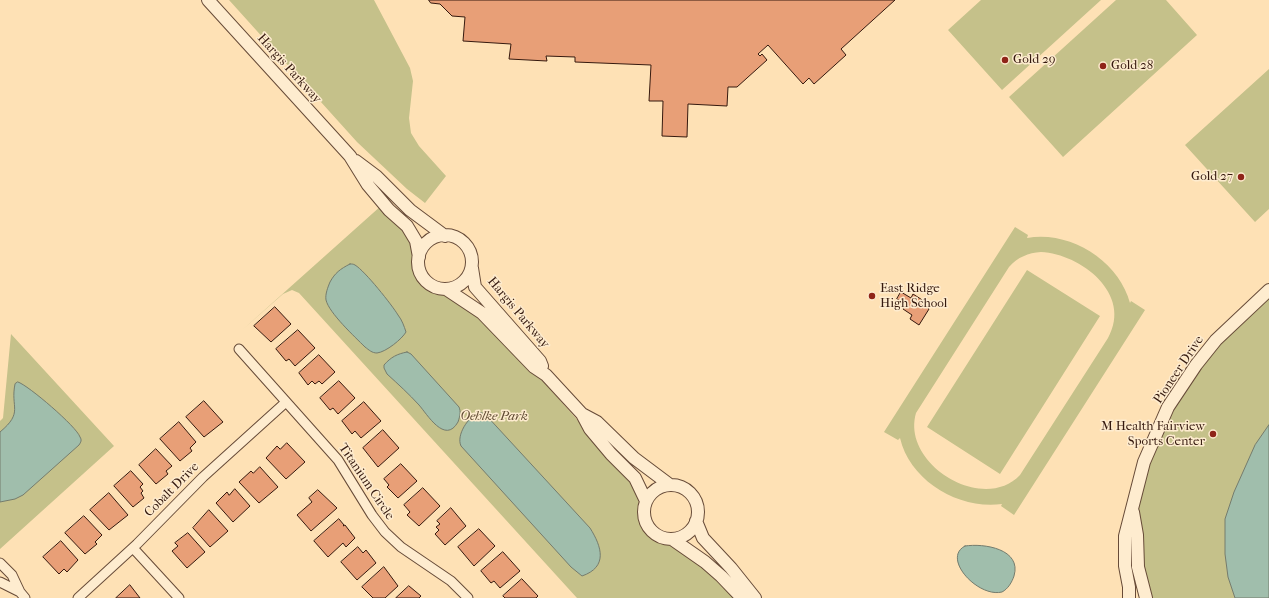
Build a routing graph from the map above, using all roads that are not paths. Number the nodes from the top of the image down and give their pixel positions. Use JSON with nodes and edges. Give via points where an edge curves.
{"nodes":[{"id":1,"x":208,"y":0,"type":"edge"},
{"id":2,"x":350,"y":156,"type":"junction"},
{"id":3,"x":445,"y":236,"type":"junction"},
{"id":4,"x":419,"y":257,"type":"junction"},
{"id":5,"x":472,"y":268,"type":"junction"},
{"id":6,"x":446,"y":289,"type":"junction"},
{"id":7,"x":1269,"y":290,"type":"edge"},
{"id":8,"x":239,"y":349,"type":"dead end"},
{"id":9,"x":546,"y":375,"type":"junction"},
{"id":10,"x":286,"y":402,"type":"junction"},
{"id":11,"x":582,"y":414,"type":"junction"},
{"id":12,"x":670,"y":485,"type":"junction"},
{"id":13,"x":646,"y":501,"type":"junction"},
{"id":14,"x":1132,"y":507,"type":"junction"},
{"id":15,"x":696,"y":521,"type":"junction"},
{"id":16,"x":672,"y":539,"type":"junction"},
{"id":17,"x":133,"y":548,"type":"junction"},
{"id":18,"x":0,"y":563,"type":"edge"},
{"id":19,"x":0,"y":582,"type":"edge"},
{"id":20,"x":22,"y":595,"type":"edge"},
{"id":21,"x":78,"y":598,"type":"edge"},
{"id":22,"x":179,"y":598,"type":"edge"},
{"id":23,"x":468,"y":598,"type":"edge"},
{"id":24,"x":742,"y":598,"type":"edge"},
{"id":25,"x":756,"y":598,"type":"edge"},
{"id":26,"x":1129,"y":598,"type":"edge"},
{"id":27,"x":1146,"y":598,"type":"edge"}],
"edges":[{"from":1,"to":2,"type":"street","name":"Hargis Parkway"},
{"from":2,"to":3,"type":"street","name":"Hargis Parkway","via":[[376,176],[410,210]]},
{"from":2,"to":4,"type":"street","name":"Hargis Parkway","via":[[368,185],[406,226],[416,241]]},
{"from":3,"to":4,"type":"street","via":[[436,237],[428,242],[422,248]]},
{"from":3,"to":5,"type":"street","via":[[461,240],[466,245],[472,259]]},
{"from":4,"to":6,"type":"street","via":[[420,273],[425,280],[431,285]]},
{"from":5,"to":6,"type":"street","via":[[462,283],[455,288]]},
{"from":5,"to":9,"type":"street","name":"Hargis Parkway","via":[[475,287],[540,361]]},
{"from":6,"to":9,"type":"street","name":"Hargis Parkway","via":[[482,313],[534,367]]},
{"from":7,"to":14,"type":"street","name":"Pioneer Drive","via":[[1216,340],[1168,407],[1144,462]]},
{"from":8,"to":10,"type":"street","name":"Titanium Circle"},
{"from":9,"to":11,"type":"street","name":"Hargis Parkway"},
{"from":10,"to":17,"type":"street","name":"Cobalt Drive","via":[[203,477]]},
{"from":10,"to":23,"type":"street","name":"Titanium Circle","via":[[338,460],[385,532],[401,547],[451,581]]},
{"from":11,"to":12,"type":"street","name":"Hargis Parkway","via":[[597,422],[634,458]]},
{"from":11,"to":13,"type":"street","name":"Hargis Parkway","via":[[590,429],[635,478]]},
{"from":12,"to":13,"type":"street","via":[[662,486]]},
{"from":12,"to":15,"type":"street","via":[[686,489],[693,496],[698,509]]},
{"from":13,"to":16,"type":"street","via":[[645,519],[649,527],[655,533]]},
{"from":14,"to":26,"type":"street","name":"Pioneer Drive","via":[[1125,536]]},
{"from":14,"to":27,"type":"street","name":"Pioneer Drive","via":[[1137,535],[1138,567]]},
{"from":15,"to":16,"type":"street","via":[[687,534]]},
{"from":15,"to":25,"type":"street","via":[[703,538]]},
{"from":16,"to":24,"type":"street","via":[[710,567]]},
{"from":17,"to":21,"type":"street","name":"Cobalt Drive"},
{"from":17,"to":22,"type":"street"},
{"from":18,"to":20,"type":"street","via":[[12,575]]},
{"from":19,"to":20,"type":"street"}]}
